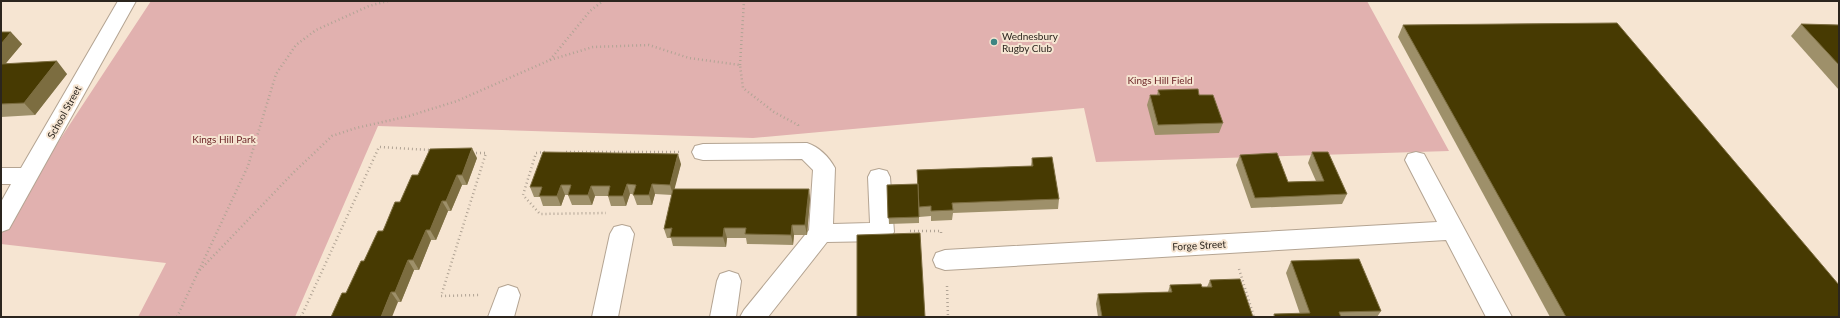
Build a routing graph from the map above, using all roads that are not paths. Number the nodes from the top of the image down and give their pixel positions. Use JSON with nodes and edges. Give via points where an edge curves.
{"nodes":[{"id":1,"x":127,"y":1,"type":"edge"},
{"id":2,"x":703,"y":152,"type":"dead end"},
{"id":3,"x":1416,"y":160,"type":"dead end"},
{"id":4,"x":1,"y":176,"type":"edge"},
{"id":5,"x":28,"y":176,"type":"junction"},
{"id":6,"x":879,"y":177,"type":"dead end"},
{"id":7,"x":1,"y":223,"type":"edge"},
{"id":8,"x":1452,"y":230,"type":"junction"},
{"id":9,"x":821,"y":233,"type":"junction"},
{"id":10,"x":622,"y":234,"type":"road end"},
{"id":11,"x":945,"y":260,"type":"dead end"},
{"id":12,"x":729,"y":281,"type":"dead end"},
{"id":13,"x":605,"y":317,"type":"edge"},
{"id":14,"x":723,"y":317,"type":"edge"},
{"id":15,"x":753,"y":317,"type":"edge"},
{"id":16,"x":1499,"y":317,"type":"edge"}],
"edges":[{"from":1,"to":5,"type":"street","name":"School Street"},
{"from":2,"to":9,"type":"street","via":[[807,151],[824,168]]},
{"from":3,"to":8,"type":"street"},
{"from":4,"to":5,"type":"street"},
{"from":5,"to":7,"type":"street","name":"School Street"},
{"from":6,"to":9,"type":"street","via":[[882,232]]},
{"from":8,"to":11,"type":"street","name":"Forge Street"},
{"from":8,"to":16,"type":"street"},
{"from":9,"to":15,"type":"street"},
{"from":10,"to":13,"type":"street"},
{"from":12,"to":14,"type":"street"}]}
